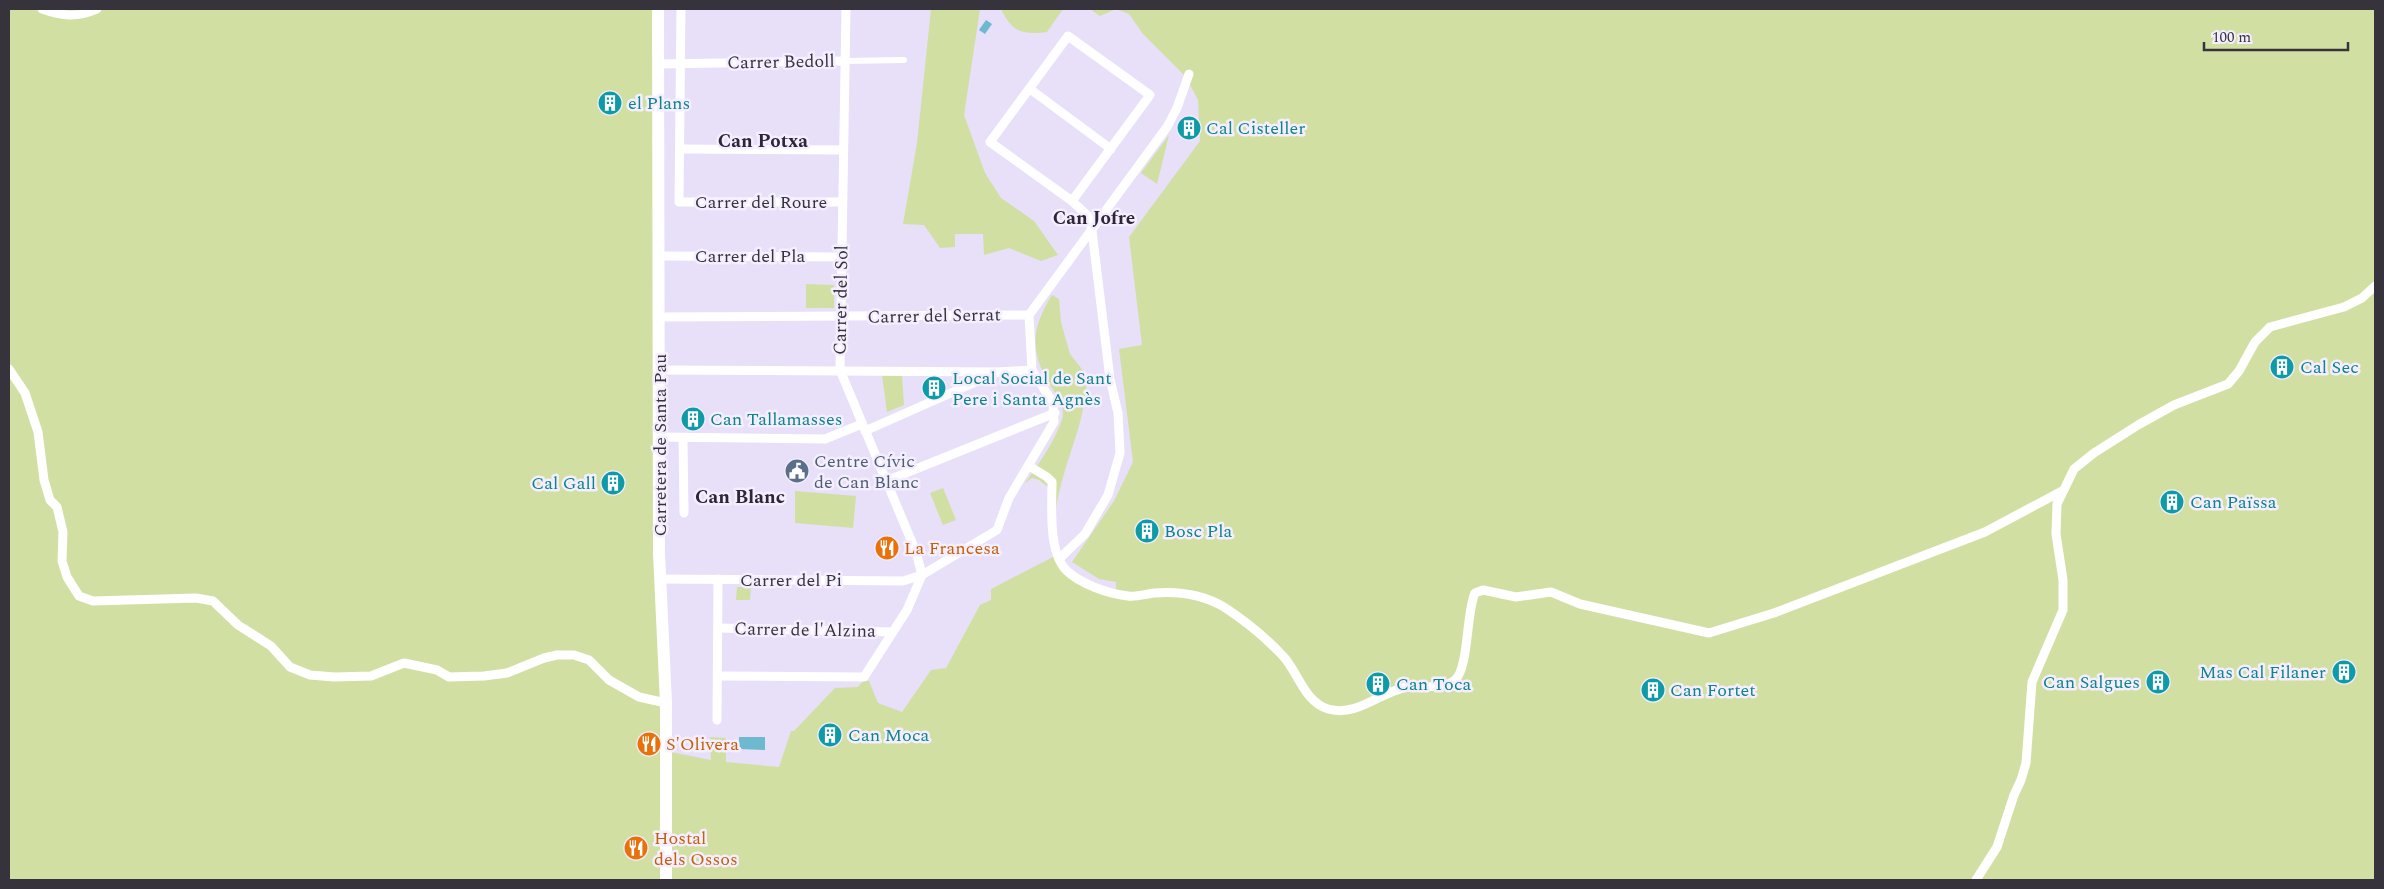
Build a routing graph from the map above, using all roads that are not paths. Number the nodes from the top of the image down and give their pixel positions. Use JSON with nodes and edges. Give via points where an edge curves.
{"nodes":[{"id":1,"x":42,"y":9,"type":"edge"},
{"id":2,"x":97,"y":9,"type":"edge"},
{"id":3,"x":658,"y":9,"type":"edge"},
{"id":4,"x":681,"y":9,"type":"edge"},
{"id":5,"x":846,"y":9,"type":"edge"},
{"id":6,"x":904,"y":60,"type":"dead end"},
{"id":7,"x":844,"y":61,"type":"junction"},
{"id":8,"x":681,"y":63,"type":"junction"},
{"id":9,"x":659,"y":64,"type":"junction"},
{"id":10,"x":1188,"y":74,"type":"dead end"},
{"id":11,"x":1030,"y":89,"type":"junction"},
{"id":12,"x":680,"y":149,"type":"junction"},
{"id":13,"x":1111,"y":149,"type":"junction"},
{"id":14,"x":843,"y":150,"type":"junction"},
{"id":15,"x":1072,"y":201,"type":"junction"},
{"id":16,"x":842,"y":202,"type":"junction"},
{"id":17,"x":1092,"y":231,"type":"junction"},
{"id":18,"x":659,"y":256,"type":"junction"},
{"id":19,"x":842,"y":256,"type":"junction"},
{"id":20,"x":2375,"y":286,"type":"edge"},
{"id":21,"x":1029,"y":315,"type":"junction"},
{"id":22,"x":660,"y":317,"type":"junction"},
{"id":23,"x":841,"y":318,"type":"junction"},
{"id":24,"x":9,"y":368,"type":"edge"},
{"id":25,"x":660,"y":370,"type":"junction"},
{"id":26,"x":840,"y":370,"type":"junction"},
{"id":27,"x":1032,"y":370,"type":"junction"},
{"id":28,"x":998,"y":372,"type":"junction"},
{"id":29,"x":1055,"y":413,"type":"junction"},
{"id":30,"x":863,"y":427,"type":"junction"},
{"id":31,"x":660,"y":437,"type":"junction"},
{"id":32,"x":683,"y":438,"type":"junction"},
{"id":33,"x":1029,"y":466,"type":"junction"},
{"id":34,"x":886,"y":481,"type":"junction"},
{"id":35,"x":2062,"y":491,"type":"junction"},
{"id":36,"x":684,"y":513,"type":"dead end"},
{"id":37,"x":1059,"y":560,"type":"junction"},
{"id":38,"x":922,"y":575,"type":"junction"},
{"id":39,"x":660,"y":579,"type":"junction"},
{"id":40,"x":718,"y":579,"type":"junction"},
{"id":41,"x":718,"y":628,"type":"junction"},
{"id":42,"x":892,"y":632,"type":"junction"},
{"id":43,"x":718,"y":676,"type":"junction"},
{"id":44,"x":666,"y":702,"type":"junction"},
{"id":45,"x":717,"y":720,"type":"dead end"},
{"id":46,"x":666,"y":880,"type":"edge"},
{"id":47,"x":1976,"y":880,"type":"edge"}],
"edges":[{"from":1,"to":2,"type":"street","via":[[63,16],[78,16]]},
{"from":3,"to":9,"type":"main road","name":"Carretera de Santa Pau"},
{"from":4,"to":8,"type":"street"},
{"from":5,"to":7,"type":"street","name":"Carrer del Sol"},
{"from":6,"to":7,"type":"street","name":"Carrer Bedoll"},
{"from":7,"to":8,"type":"street","name":"Carrer Bedoll"},
{"from":7,"to":14,"type":"street","name":"Carrer del Sol"},
{"from":8,"to":9,"type":"street","name":"Carrer Bedoll"},
{"from":8,"to":12,"type":"street"},
{"from":9,"to":18,"type":"main road","name":"Carretera de Santa Pau"},
{"from":10,"to":17,"type":"street","via":[[1167,127]]},
{"from":11,"to":13,"type":"street"},
{"from":11,"to":13,"type":"street","via":[[1068,36],[1150,95]]},
{"from":11,"to":15,"type":"street","via":[[990,142]]},
{"from":12,"to":14,"type":"street"},
{"from":12,"to":16,"type":"street","name":"Carrer del Roure","via":[[679,202]]},
{"from":13,"to":15,"type":"street"},
{"from":14,"to":16,"type":"street","name":"Carrer del Sol"},
{"from":15,"to":17,"type":"street","via":[[1088,216]]},
{"from":16,"to":19,"type":"street","name":"Carrer del Sol"},
{"from":17,"to":21,"type":"street"},
{"from":17,"to":37,"type":"street","via":[[1110,379],[1118,413],[1120,453],[1108,495],[1085,534]]},
{"from":18,"to":19,"type":"street","name":"Carrer del Pla"},
{"from":18,"to":22,"type":"main road","name":"Carretera de Santa Pau"},
{"from":19,"to":23,"type":"street","name":"Carrer del Sol"},
{"from":20,"to":35,"type":"street","via":[[2362,298],[2344,307],[2270,327],[2255,342],[2228,384],[2174,405],[2138,424],[2074,469]]},
{"from":21,"to":23,"type":"street","name":"Carrer del Serrat"},
{"from":21,"to":27,"type":"street"},
{"from":22,"to":23,"type":"street","name":"Carrer del Serrat"},
{"from":22,"to":25,"type":"main road","name":"Carretera de Santa Pau"},
{"from":23,"to":26,"type":"street","name":"Carrer del Sol"},
{"from":24,"to":44,"type":"street","via":[[25,393],[38,432],[44,480],[63,532],[62,561],[79,596],[93,601],[196,598],[213,601],[238,625],[271,646],[290,667],[310,675],[370,676],[404,663],[437,670],[449,677],[484,676],[507,673],[544,658],[574,655],[589,660],[610,680],[639,697]]},
{"from":25,"to":26,"type":"street"},
{"from":25,"to":31,"type":"main road","name":"Carretera de Santa Pau"},
{"from":26,"to":28,"type":"street"},
{"from":26,"to":30,"type":"street","name":"Carrer del Sol"},
{"from":27,"to":28,"type":"street"},
{"from":27,"to":29,"type":"street","via":[[1053,403]]},
{"from":28,"to":30,"type":"street"},
{"from":29,"to":33,"type":"street","name":"Carrer del Pi","via":[[1050,432]]},
{"from":29,"to":34,"type":"street"},
{"from":30,"to":32,"type":"street","via":[[825,439]]},
{"from":30,"to":34,"type":"street","name":"Carrer del Sol"},
{"from":31,"to":32,"type":"street"},
{"from":31,"to":39,"type":"main road","name":"Carretera de Santa Pau"},
{"from":32,"to":36,"type":"street"},
{"from":33,"to":37,"type":"street","via":[[1052,482],[1053,537]]},
{"from":33,"to":38,"type":"street","name":"Carrer del Pi","via":[[1009,498],[997,530]]},
{"from":34,"to":38,"type":"street","name":"Carrer del Sol","via":[[916,552]]},
{"from":35,"to":37,"type":"street","via":[[1985,532],[1774,613],[1709,633],[1580,604],[1551,592],[1516,597],[1483,590],[1475,593],[1470,603],[1462,666],[1457,678],[1447,686],[1402,688],[1367,705],[1346,710],[1328,709],[1309,696],[1283,656],[1224,608],[1203,597],[1179,592],[1129,596],[1094,587],[1066,570]]},
{"from":35,"to":47,"type":"street","via":[[2055,521],[2063,580],[2063,610],[2032,682],[2026,763],[2021,780],[1997,847]]},
{"from":38,"to":40,"type":"street","name":"Carrer del Pi","via":[[903,580]]},
{"from":38,"to":42,"type":"street","via":[[907,610]]},
{"from":39,"to":40,"type":"street","name":"Carrer del Pi"},
{"from":39,"to":44,"type":"main road","name":"Carretera de Santa Pau"},
{"from":40,"to":41,"type":"street"},
{"from":41,"to":42,"type":"street","name":"Carrer de l'Alzina"},
{"from":41,"to":43,"type":"street"},
{"from":42,"to":43,"type":"street","via":[[864,677]]},
{"from":43,"to":45,"type":"street"},
{"from":44,"to":46,"type":"main road","name":"Carretera de Santa Pau"}]}
